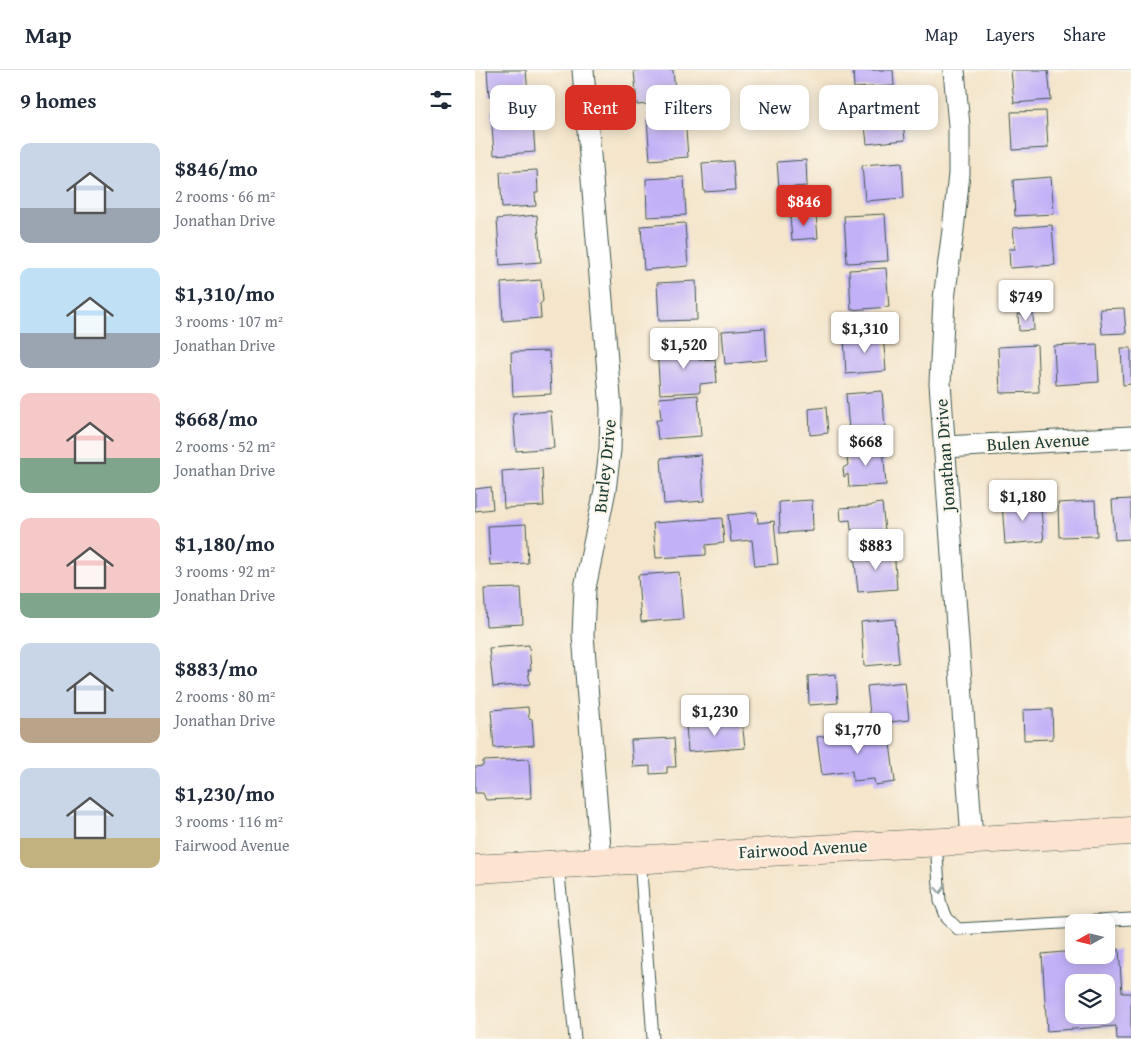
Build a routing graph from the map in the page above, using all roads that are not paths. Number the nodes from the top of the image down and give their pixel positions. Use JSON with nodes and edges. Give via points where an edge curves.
{"nodes":[{"id":1,"x":583,"y":70,"type":"edge"},
{"id":2,"x":954,"y":70,"type":"edge"},
{"id":3,"x":1131,"y":437,"type":"edge"},
{"id":4,"x":945,"y":447,"type":"junction"},
{"id":5,"x":1131,"y":831,"type":"edge"},
{"id":6,"x":972,"y":840,"type":"junction"},
{"id":7,"x":936,"y":842,"type":"junction"},
{"id":8,"x":641,"y":858,"type":"junction"},
{"id":9,"x":601,"y":861,"type":"junction"},
{"id":10,"x":558,"y":864,"type":"junction"},
{"id":11,"x":475,"y":869,"type":"edge"},
{"id":12,"x":1131,"y":919,"type":"edge"},
{"id":13,"x":575,"y":1039,"type":"edge"},
{"id":14,"x":653,"y":1039,"type":"edge"}],
"edges":[{"from":1,"to":9,"type":"street","name":"Burley Drive","via":[[611,409],[610,450],[585,588],[583,635]]},
{"from":2,"to":4,"type":"street","name":"Jonathan Drive","via":[[959,174],[943,299],[940,384]]},
{"from":3,"to":4,"type":"street","name":"Bulen Avenue"},
{"from":4,"to":6,"type":"street","name":"Jonathan Drive"},
{"from":5,"to":6,"type":"street","name":"Fairwood Avenue"},
{"from":6,"to":7,"type":"street","name":"Fairwood Avenue"},
{"from":7,"to":8,"type":"street","name":"Fairwood Avenue"},
{"from":7,"to":12,"type":"lane","one_way":true,"via":[[940,900],[947,918],[959,929]]},
{"from":8,"to":9,"type":"street","name":"Fairwood Avenue"},
{"from":8,"to":14,"type":"lane"},
{"from":9,"to":10,"type":"street","name":"Fairwood Avenue"},
{"from":10,"to":11,"type":"street","name":"Fairwood Avenue"},
{"from":10,"to":13,"type":"lane"}]}
